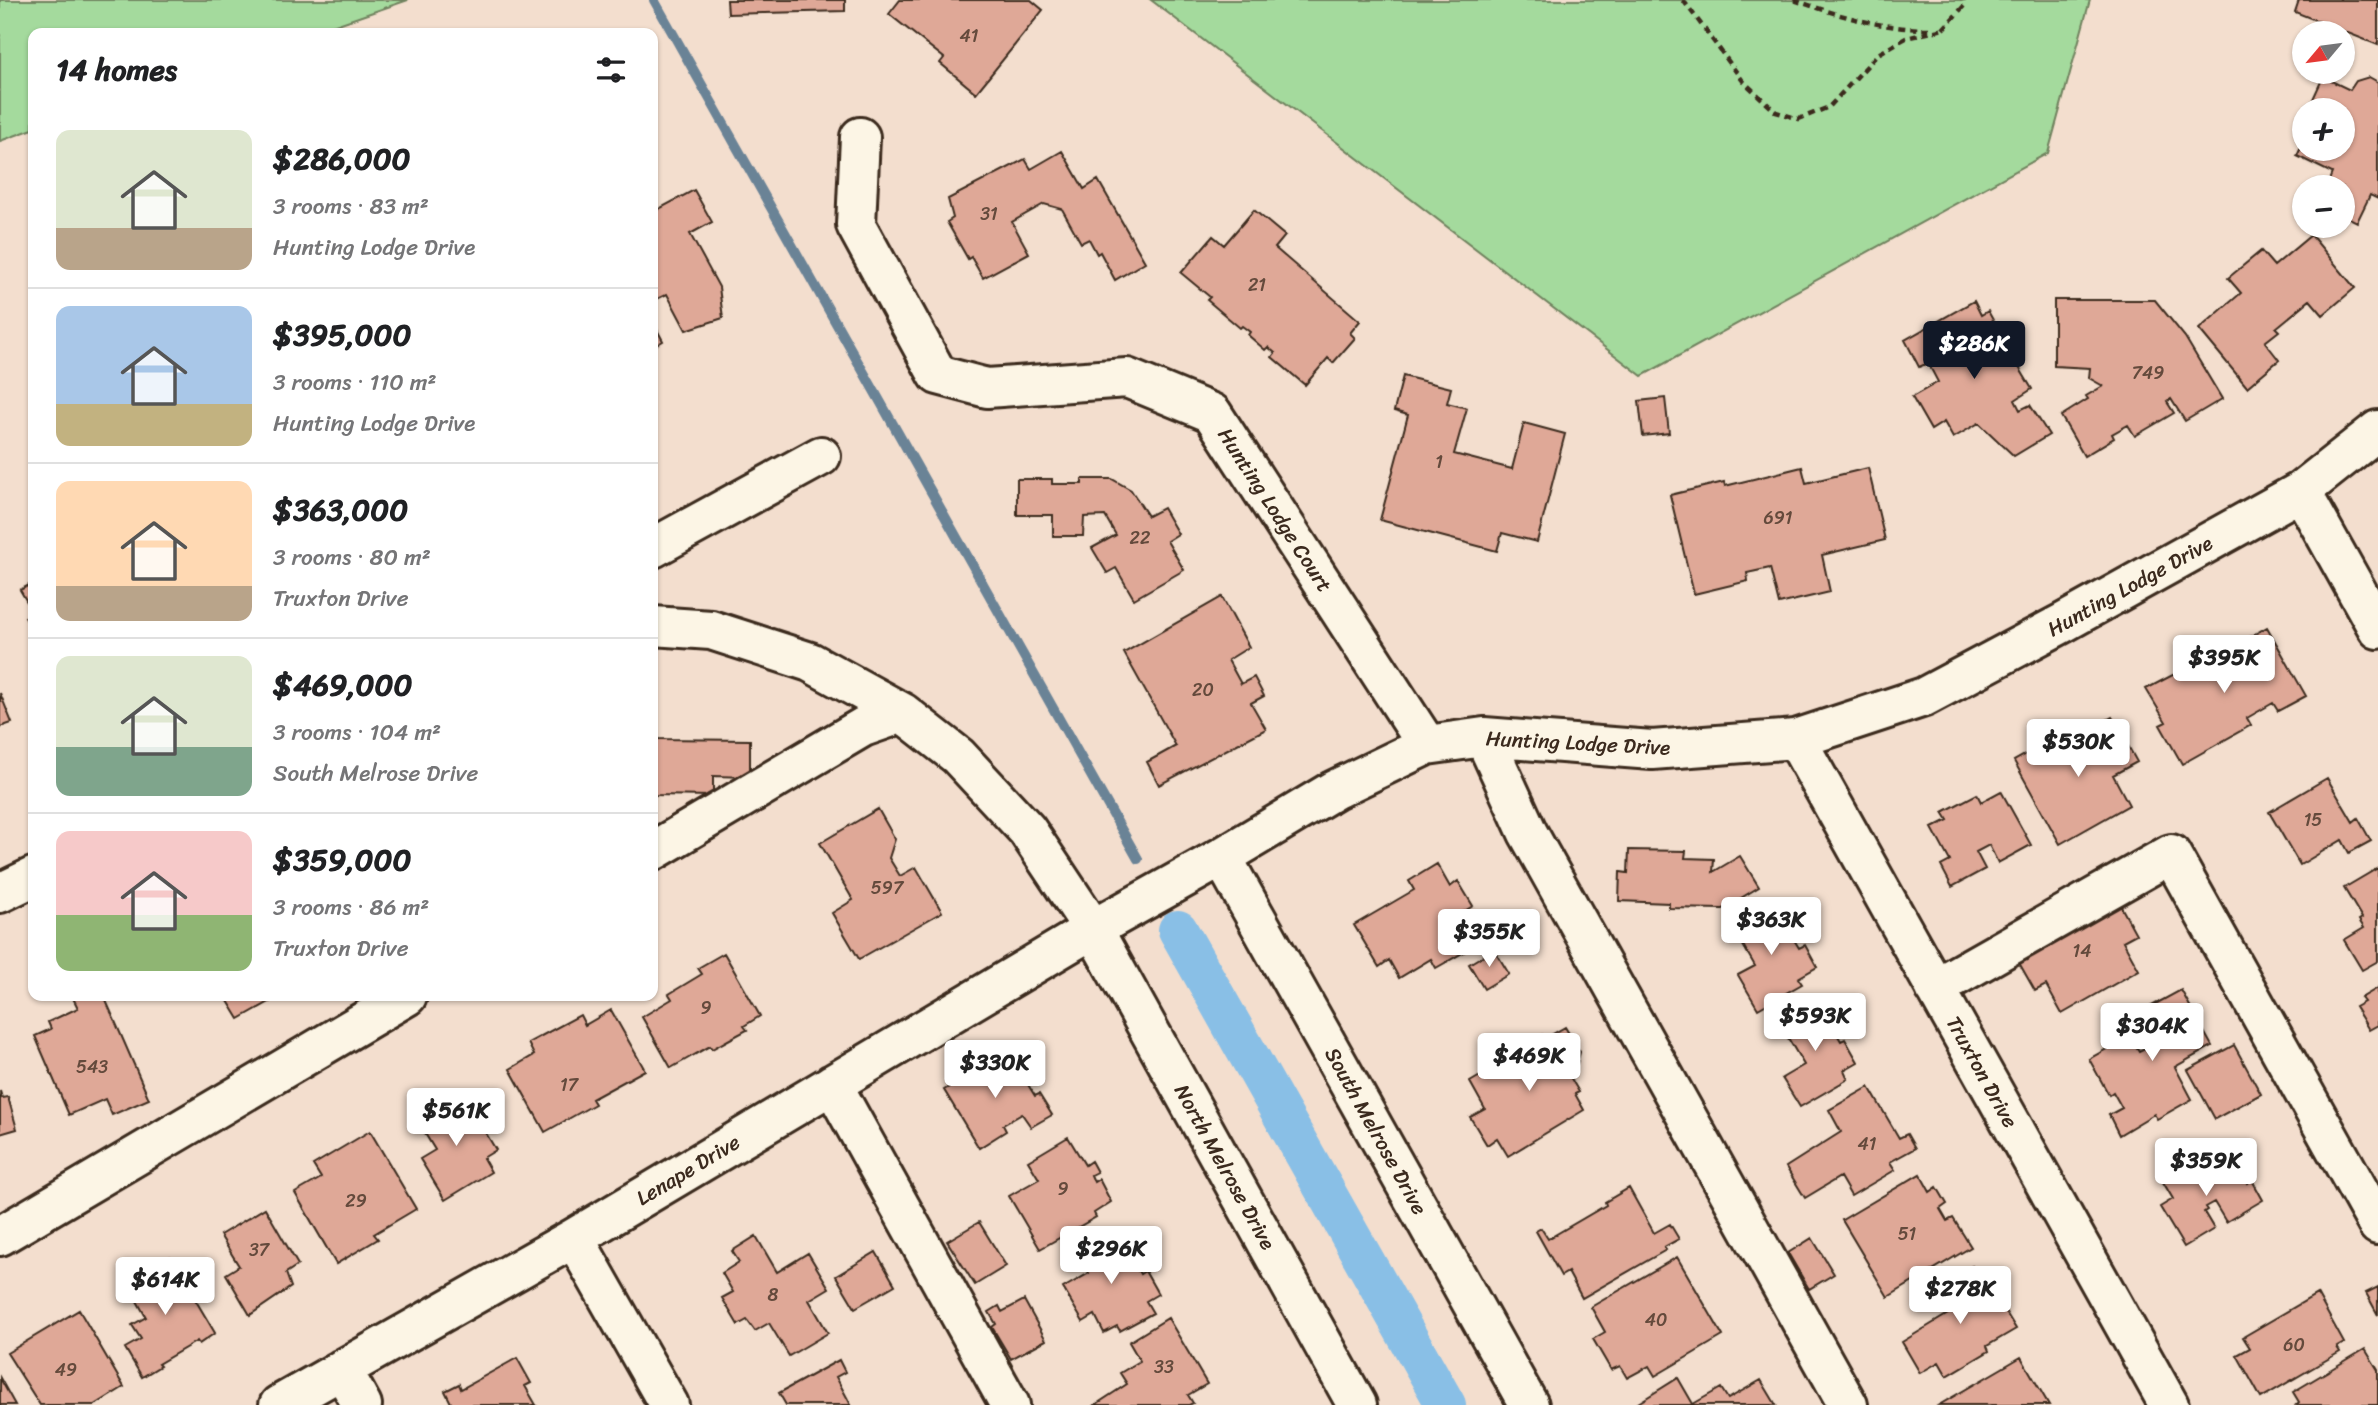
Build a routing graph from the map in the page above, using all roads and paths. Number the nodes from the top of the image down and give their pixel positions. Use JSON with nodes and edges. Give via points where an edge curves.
{"nodes":[{"id":1,"x":1683,"y":0,"type":"edge"},
{"id":2,"x":1794,"y":0,"type":"edge"},
{"id":3,"x":1964,"y":0,"type":"edge"},
{"id":4,"x":1944,"y":29,"type":"junction"},
{"id":5,"x":860,"y":137,"type":"dead end"},
{"id":6,"x":2378,"y":430,"type":"edge"},
{"id":7,"x":821,"y":456,"type":"dead end"},
{"id":8,"x":2301,"y":491,"type":"junction"},
{"id":9,"x":658,"y":545,"type":"edge"},
{"id":10,"x":658,"y":626,"type":"edge"},
{"id":11,"x":2378,"y":629,"type":"edge"},
{"id":12,"x":903,"y":713,"type":"junction"},
{"id":13,"x":1484,"y":737,"type":"junction"},
{"id":14,"x":1796,"y":739,"type":"junction"},
{"id":15,"x":1427,"y":745,"type":"junction"},
{"id":16,"x":658,"y":848,"type":"edge"},
{"id":17,"x":1222,"y":857,"type":"junction"},
{"id":18,"x":28,"y":879,"type":"edge"},
{"id":19,"x":0,"y":893,"type":"edge"},
{"id":20,"x":1093,"y":929,"type":"junction"},
{"id":21,"x":1935,"y":988,"type":"junction"},
{"id":22,"x":399,"y":1001,"type":"edge"},
{"id":23,"x":832,"y":1084,"type":"junction"},
{"id":24,"x":2378,"y":1225,"type":"edge"},
{"id":25,"x":0,"y":1236,"type":"edge"},
{"id":26,"x":574,"y":1238,"type":"junction"},
{"id":27,"x":342,"y":1369,"type":"junction"},
{"id":28,"x":279,"y":1405,"type":"edge"},
{"id":29,"x":362,"y":1405,"type":"edge"},
{"id":30,"x":669,"y":1405,"type":"edge"},
{"id":31,"x":1010,"y":1405,"type":"edge"},
{"id":32,"x":1357,"y":1405,"type":"edge"},
{"id":33,"x":1529,"y":1405,"type":"edge"},
{"id":34,"x":1848,"y":1405,"type":"edge"},
{"id":35,"x":2169,"y":1405,"type":"edge"}],
"edges":[{"from":1,"to":4,"type":"path","via":[[1743,81],[1776,112],[1799,119],[1829,107],[1878,54],[1906,38]]},
{"from":2,"to":4,"type":"path","via":[[1844,18],[1909,30]]},
{"from":3,"to":4,"type":"path"},
{"from":5,"to":15,"type":"street","name":"Hunting Lodge Court","via":[[856,225],[938,375],[987,388],[1127,378],[1212,413]]},
{"from":6,"to":8,"type":"street","name":"Hunting Lodge Drive"},
{"from":7,"to":9,"type":"street"},
{"from":8,"to":11,"type":"street"},
{"from":8,"to":14,"type":"street","name":"Hunting Lodge Drive","via":[[1924,697]]},
{"from":10,"to":12,"type":"street","via":[[711,630],[810,662]]},
{"from":12,"to":16,"type":"street","via":[[863,727]]},
{"from":12,"to":20,"type":"street","via":[[958,756],[1027,830]]},
{"from":13,"to":14,"type":"street","name":"Hunting Lodge Drive","via":[[1652,750]]},
{"from":13,"to":15,"type":"street","name":"Hunting Lodge Drive"},
{"from":13,"to":34,"type":"street","via":[[1528,833]]},
{"from":14,"to":21,"type":"street","name":"Truxton Drive"},
{"from":15,"to":17,"type":"street","name":"Hunting Lodge Drive","via":[[1334,790]]},
{"from":17,"to":20,"type":"street","name":"Hunting Lodge Drive"},
{"from":17,"to":33,"type":"street","name":"South Melrose Drive"},
{"from":18,"to":19,"type":"street"},
{"from":20,"to":23,"type":"street","name":"Lenape Drive"},
{"from":20,"to":32,"type":"street","name":"North Melrose Drive"},
{"from":21,"to":24,"type":"street","via":[[2171,854]]},
{"from":21,"to":35,"type":"street","name":"Truxton Drive"},
{"from":22,"to":25,"type":"street"},
{"from":23,"to":26,"type":"street","name":"Lenape Drive"},
{"from":23,"to":31,"type":"street"},
{"from":26,"to":27,"type":"street","name":"Lenape Drive"},
{"from":26,"to":30,"type":"street"},
{"from":27,"to":28,"type":"street","name":"Lenape Drive"},
{"from":27,"to":29,"type":"street"}]}
